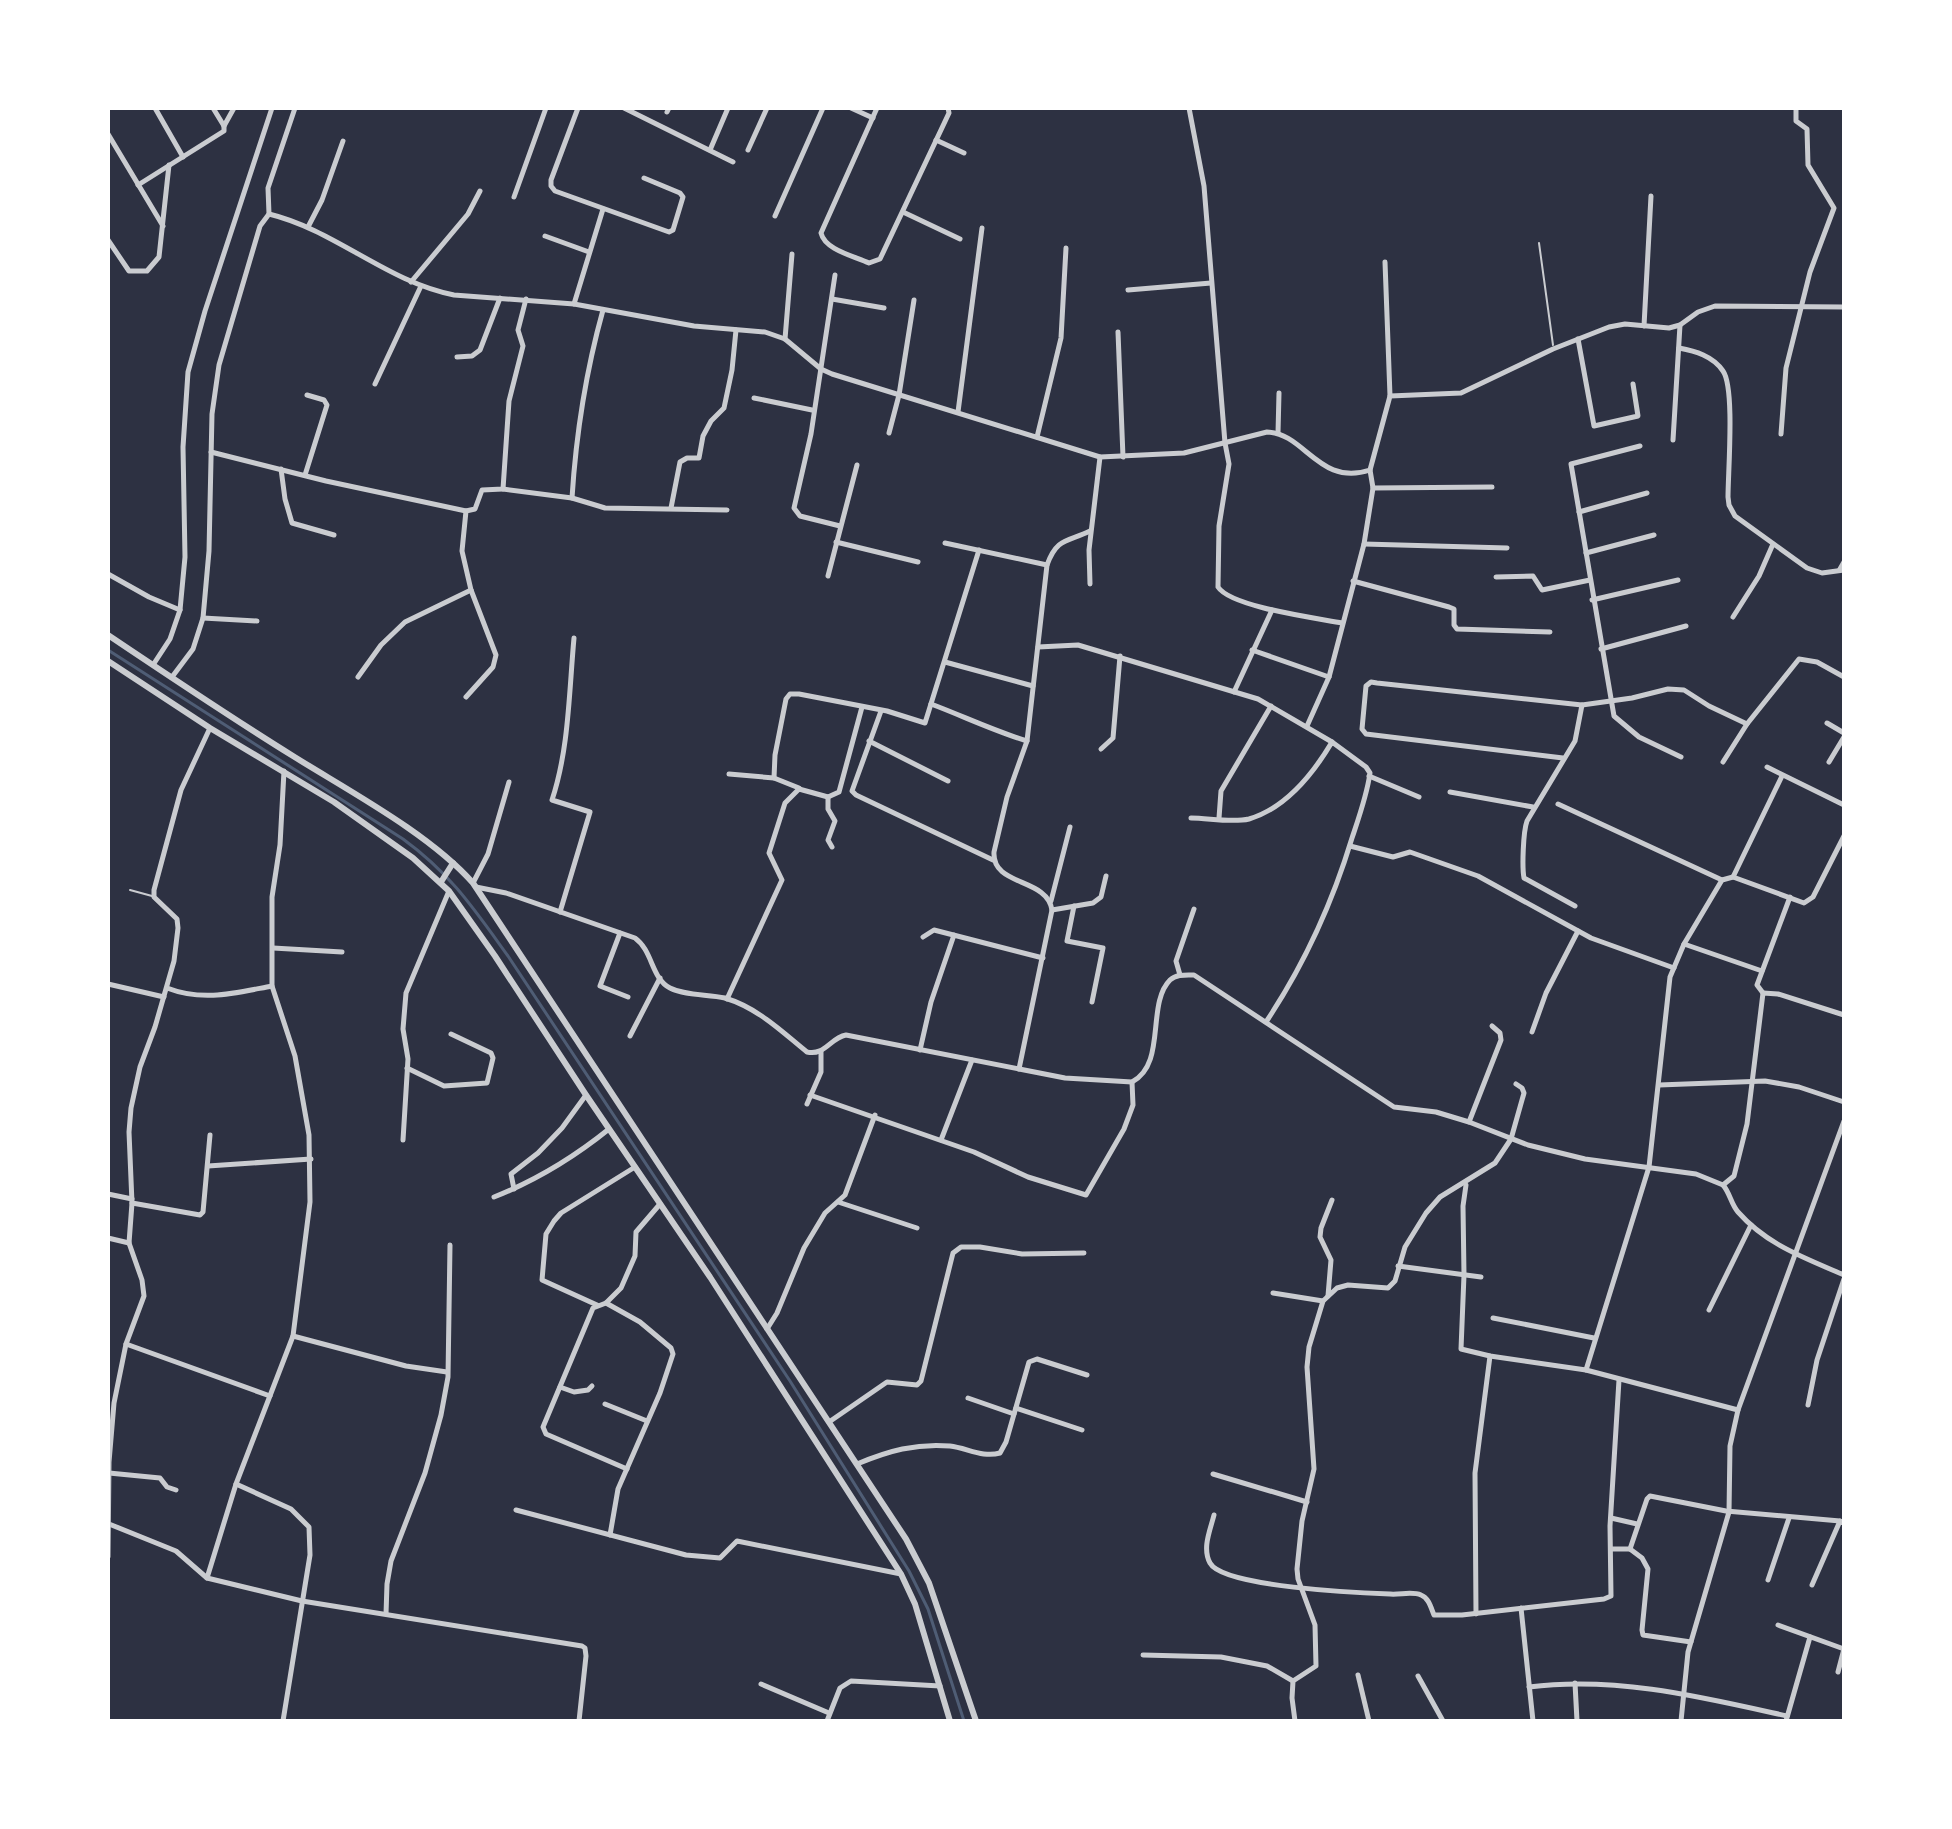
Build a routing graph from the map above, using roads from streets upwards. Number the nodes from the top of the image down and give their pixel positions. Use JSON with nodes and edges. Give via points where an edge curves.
{"nodes":[{"id":1,"x":155,"y":108,"type":"edge"},
{"id":2,"x":213,"y":108,"type":"edge"},
{"id":3,"x":234,"y":108,"type":"edge"},
{"id":4,"x":272,"y":108,"type":"edge"},
{"id":5,"x":295,"y":108,"type":"edge"},
{"id":6,"x":546,"y":108,"type":"edge"},
{"id":7,"x":578,"y":108,"type":"edge"},
{"id":8,"x":624,"y":108,"type":"edge"},
{"id":9,"x":728,"y":108,"type":"edge"},
{"id":10,"x":767,"y":108,"type":"edge"},
{"id":11,"x":823,"y":108,"type":"edge"},
{"id":12,"x":851,"y":108,"type":"edge"},
{"id":13,"x":877,"y":108,"type":"edge"},
{"id":14,"x":948,"y":108,"type":"edge"},
{"id":15,"x":1189,"y":108,"type":"edge"},
{"id":16,"x":1796,"y":108,"type":"edge"},
{"id":17,"x":873,"y":118,"type":"junction"},
{"id":18,"x":224,"y":126,"type":"junction"},
{"id":19,"x":108,"y":134,"type":"edge"},
{"id":20,"x":936,"y":140,"type":"junction"},
{"id":21,"x":343,"y":141,"type":"dead end"},
{"id":22,"x":710,"y":150,"type":"junction"},
{"id":23,"x":748,"y":150,"type":"dead end"},
{"id":24,"x":964,"y":153,"type":"dead end"},
{"id":25,"x":183,"y":157,"type":"junction"},
{"id":26,"x":733,"y":162,"type":"dead end"},
{"id":27,"x":169,"y":165,"type":"junction"},
{"id":28,"x":644,"y":178,"type":"dead end"},
{"id":29,"x":138,"y":185,"type":"junction"},
{"id":30,"x":480,"y":191,"type":"dead end"},
{"id":31,"x":1651,"y":196,"type":"dead end"},
{"id":32,"x":514,"y":197,"type":"dead end"},
{"id":33,"x":603,"y":209,"type":"junction"},
{"id":34,"x":903,"y":212,"type":"junction"},
{"id":35,"x":269,"y":214,"type":"junction"},
{"id":36,"x":775,"y":216,"type":"dead end"},
{"id":37,"x":163,"y":227,"type":"junction"},
{"id":38,"x":308,"y":227,"type":"junction"},
{"id":39,"x":982,"y":228,"type":"dead end"},
{"id":40,"x":545,"y":236,"type":"dead end"},
{"id":41,"x":960,"y":239,"type":"dead end"},
{"id":42,"x":108,"y":240,"type":"edge"},
{"id":43,"x":1066,"y":248,"type":"dead end"},
{"id":44,"x":589,"y":252,"type":"junction"},
{"id":45,"x":792,"y":254,"type":"dead end"},
{"id":46,"x":1385,"y":262,"type":"dead end"},
{"id":47,"x":835,"y":275,"type":"dead end"},
{"id":48,"x":411,"y":282,"type":"junction"},
{"id":49,"x":1211,"y":283,"type":"junction"},
{"id":50,"x":421,"y":286,"type":"junction"},
{"id":51,"x":1128,"y":290,"type":"dead end"},
{"id":52,"x":500,"y":298,"type":"junction"},
{"id":53,"x":526,"y":299,"type":"junction"},
{"id":54,"x":832,"y":299,"type":"junction"},
{"id":55,"x":914,"y":300,"type":"dead end"},
{"id":56,"x":574,"y":304,"type":"junction"},
{"id":57,"x":1801,"y":307,"type":"junction"},
{"id":58,"x":1844,"y":307,"type":"edge"},
{"id":59,"x":884,"y":308,"type":"dead end"},
{"id":60,"x":603,"y":310,"type":"junction"},
{"id":61,"x":1680,"y":325,"type":"junction"},
{"id":62,"x":1644,"y":326,"type":"junction"},
{"id":63,"x":736,"y":330,"type":"junction"},
{"id":64,"x":1118,"y":332,"type":"dead end"},
{"id":65,"x":785,"y":339,"type":"junction"},
{"id":66,"x":1578,"y":339,"type":"junction"},
{"id":67,"x":1679,"y":348,"type":"junction"},
{"id":68,"x":457,"y":357,"type":"dead end"},
{"id":69,"x":821,"y":369,"type":"junction"},
{"id":70,"x":375,"y":384,"type":"dead end"},
{"id":71,"x":1633,"y":384,"type":"dead end"},
{"id":72,"x":1279,"y":393,"type":"dead end"},
{"id":73,"x":307,"y":395,"type":"dead end"},
{"id":74,"x":899,"y":395,"type":"junction"},
{"id":75,"x":1390,"y":396,"type":"junction"},
{"id":76,"x":754,"y":398,"type":"dead end"},
{"id":77,"x":812,"y":410,"type":"junction"},
{"id":78,"x":958,"y":412,"type":"junction"},
{"id":79,"x":889,"y":433,"type":"dead end"},
{"id":80,"x":1278,"y":433,"type":"junction"},
{"id":81,"x":1781,"y":434,"type":"dead end"},
{"id":82,"x":1037,"y":437,"type":"junction"},
{"id":83,"x":1673,"y":440,"type":"dead end"},
{"id":84,"x":1225,"y":443,"type":"junction"},
{"id":85,"x":1640,"y":446,"type":"dead end"},
{"id":86,"x":211,"y":452,"type":"junction"},
{"id":87,"x":1100,"y":457,"type":"junction"},
{"id":88,"x":1123,"y":457,"type":"junction"},
{"id":89,"x":857,"y":465,"type":"dead end"},
{"id":90,"x":281,"y":469,"type":"junction"},
{"id":91,"x":1370,"y":470,"type":"junction"},
{"id":92,"x":305,"y":475,"type":"junction"},
{"id":93,"x":1492,"y":487,"type":"dead end"},
{"id":94,"x":1373,"y":488,"type":"junction"},
{"id":95,"x":503,"y":489,"type":"junction"},
{"id":96,"x":1647,"y":493,"type":"dead end"},
{"id":97,"x":572,"y":498,"type":"junction"},
{"id":98,"x":671,"y":508,"type":"junction"},
{"id":99,"x":727,"y":510,"type":"dead end"},
{"id":100,"x":466,"y":511,"type":"junction"},
{"id":101,"x":1579,"y":512,"type":"junction"},
{"id":102,"x":840,"y":526,"type":"junction"},
{"id":103,"x":1090,"y":531,"type":"junction"},
{"id":104,"x":334,"y":535,"type":"dead end"},
{"id":105,"x":1654,"y":535,"type":"dead end"},
{"id":106,"x":836,"y":542,"type":"junction"},
{"id":107,"x":945,"y":543,"type":"dead end"},
{"id":108,"x":1364,"y":544,"type":"junction"},
{"id":109,"x":1773,"y":544,"type":"junction"},
{"id":110,"x":1507,"y":548,"type":"dead end"},
{"id":111,"x":979,"y":550,"type":"junction"},
{"id":112,"x":1586,"y":553,"type":"junction"},
{"id":113,"x":918,"y":562,"type":"dead end"},
{"id":114,"x":1844,"y":562,"type":"edge"},
{"id":115,"x":1047,"y":565,"type":"junction"},
{"id":116,"x":1842,"y":570,"type":"edge"},
{"id":117,"x":108,"y":574,"type":"edge"},
{"id":118,"x":828,"y":576,"type":"dead end"},
{"id":119,"x":1496,"y":577,"type":"dead end"},
{"id":120,"x":1587,"y":580,"type":"junction"},
{"id":121,"x":1678,"y":580,"type":"dead end"},
{"id":122,"x":1353,"y":581,"type":"junction"},
{"id":123,"x":1090,"y":584,"type":"dead end"},
{"id":124,"x":471,"y":590,"type":"junction"},
{"id":125,"x":1592,"y":600,"type":"junction"},
{"id":126,"x":180,"y":610,"type":"junction"},
{"id":127,"x":1272,"y":610,"type":"junction"},
{"id":128,"x":1733,"y":617,"type":"dead end"},
{"id":129,"x":203,"y":618,"type":"junction"},
{"id":130,"x":257,"y":621,"type":"dead end"},
{"id":131,"x":1342,"y":623,"type":"junction"},
{"id":132,"x":1686,"y":626,"type":"dead end"},
{"id":133,"x":1550,"y":632,"type":"dead end"},
{"id":134,"x":108,"y":635,"type":"edge"},
{"id":135,"x":574,"y":638,"type":"dead end"},
{"id":136,"x":1038,"y":647,"type":"junction"},
{"id":137,"x":1601,"y":649,"type":"junction"},
{"id":138,"x":1252,"y":650,"type":"junction"},
{"id":139,"x":1120,"y":656,"type":"junction"},
{"id":140,"x":945,"y":662,"type":"junction"},
{"id":141,"x":109,"y":665,"type":"edge"},
{"id":142,"x":153,"y":665,"type":"junction"},
{"id":143,"x":172,"y":677,"type":"junction"},
{"id":144,"x":358,"y":677,"type":"dead end"},
{"id":145,"x":1329,"y":677,"type":"junction"},
{"id":146,"x":1844,"y":677,"type":"edge"},
{"id":147,"x":1033,"y":686,"type":"junction"},
{"id":148,"x":1234,"y":692,"type":"junction"},
{"id":149,"x":466,"y":697,"type":"dead end"},
{"id":150,"x":1611,"y":702,"type":"junction"},
{"id":151,"x":931,"y":704,"type":"junction"},
{"id":152,"x":1585,"y":705,"type":"junction"},
{"id":153,"x":1271,"y":706,"type":"junction"},
{"id":154,"x":862,"y":707,"type":"junction"},
{"id":155,"x":881,"y":711,"type":"junction"},
{"id":156,"x":1827,"y":723,"type":"dead end"},
{"id":157,"x":1747,"y":724,"type":"junction"},
{"id":158,"x":1307,"y":726,"type":"junction"},
{"id":159,"x":210,"y":728,"type":"junction"},
{"id":160,"x":1844,"y":735,"type":"edge"},
{"id":161,"x":869,"y":741,"type":"junction"},
{"id":162,"x":1027,"y":741,"type":"junction"},
{"id":163,"x":1332,"y":742,"type":"junction"},
{"id":164,"x":1101,"y":749,"type":"dead end"},
{"id":165,"x":1681,"y":757,"type":"dead end"},
{"id":166,"x":1563,"y":758,"type":"junction"},
{"id":167,"x":1723,"y":762,"type":"dead end"},
{"id":168,"x":1829,"y":762,"type":"dead end"},
{"id":169,"x":1767,"y":767,"type":"dead end"},
{"id":170,"x":284,"y":771,"type":"junction"},
{"id":171,"x":729,"y":774,"type":"dead end"},
{"id":172,"x":1369,"y":776,"type":"junction"},
{"id":173,"x":1782,"y":776,"type":"junction"},
{"id":174,"x":774,"y":778,"type":"junction"},
{"id":175,"x":948,"y":781,"type":"dead end"},
{"id":176,"x":509,"y":782,"type":"dead end"},
{"id":177,"x":799,"y":789,"type":"junction"},
{"id":178,"x":1450,"y":792,"type":"dead end"},
{"id":179,"x":828,"y":797,"type":"junction"},
{"id":180,"x":1419,"y":797,"type":"dead end"},
{"id":181,"x":1558,"y":804,"type":"dead end"},
{"id":182,"x":1844,"y":805,"type":"edge"},
{"id":183,"x":1533,"y":807,"type":"junction"},
{"id":184,"x":1191,"y":818,"type":"dead end"},
{"id":185,"x":1219,"y":818,"type":"junction"},
{"id":186,"x":1070,"y":827,"type":"dead end"},
{"id":187,"x":1844,"y":836,"type":"edge"},
{"id":188,"x":1350,"y":846,"type":"junction"},
{"id":189,"x":832,"y":847,"type":"dead end"},
{"id":190,"x":993,"y":860,"type":"junction"},
{"id":191,"x":452,"y":865,"type":"junction"},
{"id":192,"x":1106,"y":876,"type":"dead end"},
{"id":193,"x":1733,"y":877,"type":"junction"},
{"id":194,"x":442,"y":880,"type":"junction"},
{"id":195,"x":1722,"y":880,"type":"junction"},
{"id":196,"x":474,"y":885,"type":"junction"},
{"id":197,"x":449,"y":891,"type":"junction"},
{"id":198,"x":1790,"y":897,"type":"junction"},
{"id":199,"x":1051,"y":902,"type":"junction"},
{"id":200,"x":1074,"y":906,"type":"junction"},
{"id":201,"x":1575,"y":906,"type":"dead end"},
{"id":202,"x":1194,"y":909,"type":"dead end"},
{"id":203,"x":1052,"y":910,"type":"junction"},
{"id":204,"x":560,"y":912,"type":"junction"},
{"id":205,"x":1578,"y":931,"type":"junction"},
{"id":206,"x":620,"y":933,"type":"junction"},
{"id":207,"x":954,"y":935,"type":"junction"},
{"id":208,"x":923,"y":937,"type":"dead end"},
{"id":209,"x":1684,"y":944,"type":"junction"},
{"id":210,"x":273,"y":948,"type":"junction"},
{"id":211,"x":342,"y":952,"type":"dead end"},
{"id":212,"x":1043,"y":958,"type":"junction"},
{"id":213,"x":1674,"y":968,"type":"junction"},
{"id":214,"x":1762,"y":971,"type":"junction"},
{"id":215,"x":1180,"y":975,"type":"junction"},
{"id":216,"x":660,"y":978,"type":"junction"},
{"id":217,"x":108,"y":984,"type":"edge"},
{"id":218,"x":272,"y":986,"type":"junction"},
{"id":219,"x":167,"y":988,"type":"junction"},
{"id":220,"x":1763,"y":993,"type":"junction"},
{"id":221,"x":164,"y":997,"type":"junction"},
{"id":222,"x":628,"y":997,"type":"dead end"},
{"id":223,"x":727,"y":999,"type":"junction"},
{"id":224,"x":1092,"y":1002,"type":"dead end"},
{"id":225,"x":1844,"y":1015,"type":"edge"},
{"id":226,"x":1266,"y":1022,"type":"junction"},
{"id":227,"x":1492,"y":1026,"type":"dead end"},
{"id":228,"x":1532,"y":1032,"type":"dead end"},
{"id":229,"x":451,"y":1034,"type":"dead end"},
{"id":230,"x":630,"y":1036,"type":"dead end"},
{"id":231,"x":920,"y":1050,"type":"junction"},
{"id":232,"x":821,"y":1052,"type":"junction"},
{"id":233,"x":972,"y":1060,"type":"junction"},
{"id":234,"x":407,"y":1068,"type":"junction"},
{"id":235,"x":1019,"y":1069,"type":"junction"},
{"id":236,"x":1132,"y":1082,"type":"junction"},
{"id":237,"x":1750,"y":1083,"type":"junction"},
{"id":238,"x":1516,"y":1084,"type":"dead end"},
{"id":239,"x":1659,"y":1085,"type":"junction"},
{"id":240,"x":586,"y":1095,"type":"junction"},
{"id":241,"x":810,"y":1095,"type":"junction"},
{"id":242,"x":1844,"y":1102,"type":"edge"},
{"id":243,"x":807,"y":1104,"type":"dead end"},
{"id":244,"x":875,"y":1115,"type":"junction"},
{"id":245,"x":1844,"y":1121,"type":"edge"},
{"id":246,"x":1469,"y":1122,"type":"junction"},
{"id":247,"x":609,"y":1129,"type":"junction"},
{"id":248,"x":210,"y":1135,"type":"dead end"},
{"id":249,"x":1511,"y":1139,"type":"junction"},
{"id":250,"x":403,"y":1140,"type":"dead end"},
{"id":251,"x":941,"y":1140,"type":"junction"},
{"id":252,"x":311,"y":1159,"type":"junction"},
{"id":253,"x":208,"y":1166,"type":"junction"},
{"id":254,"x":635,"y":1167,"type":"junction"},
{"id":255,"x":1649,"y":1167,"type":"junction"},
{"id":256,"x":1466,"y":1185,"type":"dead end"},
{"id":257,"x":1723,"y":1185,"type":"junction"},
{"id":258,"x":514,"y":1189,"type":"junction"},
{"id":259,"x":108,"y":1194,"type":"edge"},
{"id":260,"x":494,"y":1197,"type":"dead end"},
{"id":261,"x":1332,"y":1200,"type":"dead end"},
{"id":262,"x":132,"y":1201,"type":"junction"},
{"id":263,"x":838,"y":1202,"type":"junction"},
{"id":264,"x":660,"y":1204,"type":"junction"},
{"id":265,"x":1751,"y":1225,"type":"junction"},
{"id":266,"x":917,"y":1228,"type":"dead end"},
{"id":267,"x":108,"y":1238,"type":"edge"},
{"id":268,"x":129,"y":1243,"type":"junction"},
{"id":269,"x":450,"y":1245,"type":"dead end"},
{"id":270,"x":1084,"y":1253,"type":"dead end"},
{"id":271,"x":1795,"y":1255,"type":"junction"},
{"id":272,"x":1398,"y":1266,"type":"junction"},
{"id":273,"x":1464,"y":1275,"type":"junction"},
{"id":274,"x":1481,"y":1277,"type":"dead end"},
{"id":275,"x":1844,"y":1277,"type":"edge"},
{"id":276,"x":1273,"y":1293,"type":"dead end"},
{"id":277,"x":1325,"y":1299,"type":"junction"},
{"id":278,"x":606,"y":1303,"type":"junction"},
{"id":279,"x":597,"y":1305,"type":"junction"},
{"id":280,"x":1709,"y":1310,"type":"dead end"},
{"id":281,"x":1493,"y":1318,"type":"dead end"},
{"id":282,"x":767,"y":1329,"type":"junction"},
{"id":283,"x":293,"y":1336,"type":"junction"},
{"id":284,"x":1595,"y":1338,"type":"junction"},
{"id":285,"x":126,"y":1344,"type":"junction"},
{"id":286,"x":1490,"y":1356,"type":"junction"},
{"id":287,"x":1586,"y":1370,"type":"junction"},
{"id":288,"x":448,"y":1372,"type":"junction"},
{"id":289,"x":1087,"y":1375,"type":"dead end"},
{"id":290,"x":1619,"y":1380,"type":"junction"},
{"id":291,"x":592,"y":1386,"type":"dead end"},
{"id":292,"x":560,"y":1387,"type":"junction"},
{"id":293,"x":270,"y":1396,"type":"junction"},
{"id":294,"x":968,"y":1398,"type":"dead end"},
{"id":295,"x":605,"y":1404,"type":"dead end"},
{"id":296,"x":1808,"y":1405,"type":"dead end"},
{"id":297,"x":1738,"y":1410,"type":"junction"},
{"id":298,"x":1015,"y":1411,"type":"junction"},
{"id":299,"x":647,"y":1421,"type":"junction"},
{"id":300,"x":829,"y":1422,"type":"junction"},
{"id":301,"x":1082,"y":1430,"type":"dead end"},
{"id":302,"x":109,"y":1462,"type":"edge"},
{"id":303,"x":857,"y":1464,"type":"junction"},
{"id":304,"x":627,"y":1469,"type":"junction"},
{"id":305,"x":109,"y":1473,"type":"edge"},
{"id":306,"x":1213,"y":1474,"type":"dead end"},
{"id":307,"x":236,"y":1484,"type":"junction"},
{"id":308,"x":176,"y":1490,"type":"dead end"},
{"id":309,"x":1307,"y":1502,"type":"junction"},
{"id":310,"x":516,"y":1510,"type":"dead end"},
{"id":311,"x":1729,"y":1512,"type":"junction"},
{"id":312,"x":1214,"y":1515,"type":"dead end"},
{"id":313,"x":1611,"y":1518,"type":"junction"},
{"id":314,"x":1789,"y":1518,"type":"junction"},
{"id":315,"x":1842,"y":1522,"type":"edge"},
{"id":316,"x":109,"y":1524,"type":"edge"},
{"id":317,"x":1637,"y":1524,"type":"junction"},
{"id":318,"x":610,"y":1535,"type":"junction"},
{"id":319,"x":1611,"y":1549,"type":"junction"},
{"id":320,"x":1630,"y":1549,"type":"junction"},
{"id":321,"x":108,"y":1557,"type":"edge"},
{"id":322,"x":901,"y":1574,"type":"junction"},
{"id":323,"x":207,"y":1578,"type":"junction"},
{"id":324,"x":1768,"y":1580,"type":"dead end"},
{"id":325,"x":1812,"y":1585,"type":"dead end"},
{"id":326,"x":1302,"y":1589,"type":"junction"},
{"id":327,"x":302,"y":1601,"type":"junction"},
{"id":328,"x":1521,"y":1608,"type":"junction"},
{"id":329,"x":386,"y":1614,"type":"junction"},
{"id":330,"x":1476,"y":1614,"type":"junction"},
{"id":331,"x":1778,"y":1625,"type":"dead end"},
{"id":332,"x":1810,"y":1637,"type":"junction"},
{"id":333,"x":1691,"y":1642,"type":"junction"},
{"id":334,"x":1143,"y":1655,"type":"dead end"},
{"id":335,"x":1838,"y":1672,"type":"dead end"},
{"id":336,"x":1358,"y":1675,"type":"dead end"},
{"id":337,"x":1418,"y":1676,"type":"dead end"},
{"id":338,"x":1293,"y":1681,"type":"junction"},
{"id":339,"x":1575,"y":1683,"type":"junction"},
{"id":340,"x":761,"y":1684,"type":"dead end"},
{"id":341,"x":940,"y":1686,"type":"junction"},
{"id":342,"x":1529,"y":1687,"type":"junction"},
{"id":343,"x":1684,"y":1692,"type":"junction"},
{"id":344,"x":829,"y":1713,"type":"junction"},
{"id":345,"x":1786,"y":1718,"type":"edge"},
{"id":346,"x":283,"y":1721,"type":"edge"},
{"id":347,"x":579,"y":1721,"type":"edge"},
{"id":348,"x":827,"y":1721,"type":"edge"},
{"id":349,"x":950,"y":1721,"type":"edge"},
{"id":350,"x":976,"y":1721,"type":"edge"},
{"id":351,"x":1295,"y":1721,"type":"edge"},
{"id":352,"x":1369,"y":1721,"type":"edge"},
{"id":353,"x":1443,"y":1721,"type":"edge"},
{"id":354,"x":1533,"y":1721,"type":"edge"},
{"id":355,"x":1577,"y":1721,"type":"edge"},
{"id":356,"x":1681,"y":1721,"type":"edge"}],
"edges":[{"from":1,"to":25,"type":"street"},
{"from":2,"to":18,"type":"street"},
{"from":3,"to":18,"type":"street"},
{"from":4,"to":126,"type":"street","via":[[188,372]]},
{"from":5,"to":35,"type":"street","via":[[268,188]]},
{"from":6,"to":32,"type":"street"},
{"from":7,"to":33,"type":"street","via":[[551,186]]},
{"from":8,"to":22,"type":"street"},
{"from":9,"to":22,"type":"street"},
{"from":10,"to":23,"type":"street"},
{"from":11,"to":36,"type":"street"},
{"from":12,"to":17,"type":"street"},
{"from":13,"to":17,"type":"street"},
{"from":14,"to":20,"type":"street"},
{"from":15,"to":49,"type":"street","via":[[1204,186]]},
{"from":16,"to":57,"type":"street","via":[[1796,119],[1807,129],[1808,165],[1834,208]]},
{"from":17,"to":34,"type":"street","via":[[821,233],[823,241],[875,263]]},
{"from":18,"to":25,"type":"street","via":[[219,136]]},
{"from":19,"to":29,"type":"street"},
{"from":20,"to":24,"type":"street"},
{"from":20,"to":34,"type":"street"},
{"from":21,"to":38,"type":"street"},
{"from":22,"to":26,"type":"street"},
{"from":25,"to":27,"type":"street"},
{"from":27,"to":29,"type":"street"},
{"from":27,"to":37,"type":"street"},
{"from":28,"to":33,"type":"street","via":[[683,197],[673,230],[665,233]]},
{"from":29,"to":37,"type":"street"},
{"from":30,"to":48,"type":"street","via":[[468,214]]},
{"from":31,"to":62,"type":"street"},
{"from":33,"to":44,"type":"street"},
{"from":34,"to":41,"type":"street"},
{"from":35,"to":38,"type":"street"},
{"from":35,"to":86,"type":"street","via":[[260,226],[219,365]]},
{"from":37,"to":42,"type":"street","via":[[159,257],[141,273],[124,267]]},
{"from":38,"to":48,"type":"street"},
{"from":39,"to":78,"type":"street"},
{"from":40,"to":44,"type":"street"},
{"from":43,"to":82,"type":"street","via":[[1061,338]]},
{"from":44,"to":56,"type":"street"},
{"from":45,"to":65,"type":"street"},
{"from":46,"to":75,"type":"street"},
{"from":47,"to":54,"type":"street"},
{"from":48,"to":50,"type":"street"},
{"from":49,"to":51,"type":"street"},
{"from":49,"to":84,"type":"street"},
{"from":50,"to":52,"type":"street"},
{"from":50,"to":70,"type":"street"},
{"from":52,"to":53,"type":"street"},
{"from":52,"to":68,"type":"street","via":[[480,350]]},
{"from":53,"to":56,"type":"street"},
{"from":53,"to":95,"type":"street","via":[[518,330],[523,346],[509,401]]},
{"from":54,"to":59,"type":"street"},
{"from":54,"to":69,"type":"street"},
{"from":55,"to":74,"type":"street"},
{"from":56,"to":60,"type":"street"},
{"from":57,"to":58,"type":"street"},
{"from":57,"to":61,"type":"street","via":[[1715,306]]},
{"from":57,"to":81,"type":"street","via":[[1786,368]]},
{"from":60,"to":63,"type":"street"},
{"from":60,"to":97,"type":"street","via":[[575,446]]},
{"from":61,"to":62,"type":"street"},
{"from":61,"to":67,"type":"street"},
{"from":62,"to":66,"type":"street","via":[[1609,327]]},
{"from":63,"to":65,"type":"street"},
{"from":63,"to":98,"type":"street","via":[[725,403],[707,428],[699,458],[680,462]]},
{"from":64,"to":88,"type":"street"},
{"from":65,"to":69,"type":"street"},
{"from":66,"to":71,"type":"street","via":[[1594,426],[1638,416]]},
{"from":66,"to":75,"type":"street","via":[[1461,393]]},
{"from":67,"to":83,"type":"street"},
{"from":67,"to":109,"type":"street","via":[[1715,361],[1729,381],[1729,505],[1735,516]]},
{"from":69,"to":74,"type":"street"},
{"from":69,"to":77,"type":"street"},
{"from":72,"to":80,"type":"street"},
{"from":73,"to":92,"type":"street","via":[[327,405]]},
{"from":74,"to":78,"type":"street"},
{"from":74,"to":79,"type":"street"},
{"from":75,"to":91,"type":"street"},
{"from":76,"to":77,"type":"street"},
{"from":77,"to":102,"type":"street","via":[[794,508],[800,516]]},
{"from":78,"to":82,"type":"street"},
{"from":80,"to":84,"type":"street"},
{"from":80,"to":91,"type":"street","via":[[1330,468],[1347,473]]},
{"from":82,"to":87,"type":"street"},
{"from":84,"to":88,"type":"street","via":[[1184,453]]},
{"from":84,"to":127,"type":"street","via":[[1229,464],[1219,526],[1218,587],[1223,595]]},
{"from":85,"to":101,"type":"street","via":[[1571,464]]},
{"from":86,"to":90,"type":"street"},
{"from":86,"to":129,"type":"street"},
{"from":87,"to":88,"type":"street"},
{"from":87,"to":103,"type":"street"},
{"from":89,"to":102,"type":"street"},
{"from":90,"to":92,"type":"street"},
{"from":90,"to":104,"type":"street","via":[[292,523]]},
{"from":91,"to":94,"type":"street"},
{"from":92,"to":100,"type":"street"},
{"from":93,"to":94,"type":"street"},
{"from":94,"to":108,"type":"street"},
{"from":95,"to":97,"type":"street"},
{"from":95,"to":100,"type":"street","via":[[482,490],[475,509]]},
{"from":96,"to":101,"type":"street"},
{"from":97,"to":98,"type":"street","via":[[605,508]]},
{"from":98,"to":99,"type":"street"},
{"from":100,"to":124,"type":"street","via":[[462,551]]},
{"from":101,"to":112,"type":"street"},
{"from":102,"to":106,"type":"street"},
{"from":103,"to":115,"type":"street","via":[[1065,538]]},
{"from":103,"to":123,"type":"street"},
{"from":105,"to":112,"type":"street"},
{"from":106,"to":113,"type":"street"},
{"from":106,"to":118,"type":"street"},
{"from":107,"to":111,"type":"street"},
{"from":108,"to":110,"type":"street"},
{"from":108,"to":122,"type":"street"},
{"from":109,"to":116,"type":"street","via":[[1807,568],[1822,573]]},
{"from":109,"to":128,"type":"street"},
{"from":111,"to":115,"type":"street"},
{"from":111,"to":140,"type":"street"},
{"from":112,"to":120,"type":"street"},
{"from":114,"to":116,"type":"street"},
{"from":115,"to":136,"type":"street"},
{"from":117,"to":126,"type":"street"},
{"from":119,"to":120,"type":"street","via":[[1533,576],[1542,590]]},
{"from":120,"to":125,"type":"street"},
{"from":121,"to":125,"type":"street"},
{"from":122,"to":131,"type":"street"},
{"from":122,"to":133,"type":"street","via":[[1454,609],[1457,629]]},
{"from":124,"to":144,"type":"street","via":[[405,622]]},
{"from":124,"to":149,"type":"street","via":[[496,655],[493,667]]},
{"from":125,"to":137,"type":"street"},
{"from":126,"to":142,"type":"street"},
{"from":127,"to":131,"type":"street"},
{"from":127,"to":138,"type":"street"},
{"from":129,"to":130,"type":"street"},
{"from":129,"to":143,"type":"street","via":[[193,649]]},
{"from":131,"to":145,"type":"street"},
{"from":132,"to":137,"type":"street"},
{"from":134,"to":142,"type":"street"},
{"from":135,"to":204,"type":"street","via":[[564,745],[552,800],[590,812]]},
{"from":136,"to":139,"type":"street","via":[[1078,645]]},
{"from":136,"to":147,"type":"street"},
{"from":137,"to":150,"type":"street"},
{"from":138,"to":145,"type":"street"},
{"from":138,"to":148,"type":"street"},
{"from":139,"to":148,"type":"street"},
{"from":139,"to":164,"type":"street","via":[[1113,738]]},
{"from":140,"to":147,"type":"street"},
{"from":140,"to":151,"type":"street"},
{"from":141,"to":159,"type":"street"},
{"from":142,"to":143,"type":"street"},
{"from":143,"to":191,"type":"street","via":[[365,801]]},
{"from":145,"to":158,"type":"street"},
{"from":146,"to":157,"type":"street","via":[[1799,659]]},
{"from":147,"to":162,"type":"street"},
{"from":148,"to":153,"type":"street"},
{"from":150,"to":152,"type":"street"},
{"from":150,"to":157,"type":"street","via":[[1684,690]]},
{"from":150,"to":165,"type":"street","via":[[1621,724]]},
{"from":151,"to":155,"type":"street","via":[[922,723]]},
{"from":151,"to":162,"type":"street"},
{"from":152,"to":166,"type":"street"},
{"from":152,"to":166,"type":"street","via":[[1371,682],[1366,686],[1366,734]]},
{"from":153,"to":158,"type":"street"},
{"from":153,"to":185,"type":"street","via":[[1221,791]]},
{"from":154,"to":155,"type":"street"},
{"from":154,"to":174,"type":"street","via":[[790,694]]},
{"from":154,"to":179,"type":"street","via":[[840,789]]},
{"from":155,"to":161,"type":"street"},
{"from":156,"to":160,"type":"street"},
{"from":157,"to":167,"type":"street"},
{"from":158,"to":163,"type":"street"},
{"from":159,"to":170,"type":"street"},
{"from":159,"to":219,"type":"street","via":[[181,790],[155,884],[154,897],[177,919]]},
{"from":160,"to":168,"type":"street"},
{"from":161,"to":175,"type":"street"},
{"from":161,"to":190,"type":"street","via":[[853,785],[856,795]]},
{"from":162,"to":190,"type":"street"},
{"from":163,"to":172,"type":"street","via":[[1366,767]]},
{"from":163,"to":185,"type":"street","via":[[1313,772],[1280,804],[1247,819]]},
{"from":166,"to":183,"type":"street"},
{"from":169,"to":173,"type":"street"},
{"from":170,"to":194,"type":"street"},
{"from":170,"to":210,"type":"street","via":[[272,897]]},
{"from":171,"to":174,"type":"street"},
{"from":172,"to":180,"type":"street"},
{"from":172,"to":188,"type":"street"},
{"from":173,"to":182,"type":"street"},
{"from":173,"to":193,"type":"street"},
{"from":174,"to":177,"type":"street"},
{"from":176,"to":196,"type":"street"},
{"from":177,"to":179,"type":"street"},
{"from":177,"to":223,"type":"street","via":[[785,803],[769,853],[782,880]]},
{"from":178,"to":183,"type":"street"},
{"from":179,"to":189,"type":"street","via":[[835,821],[828,840]]},
{"from":181,"to":195,"type":"street"},
{"from":183,"to":201,"type":"street","via":[[1524,830],[1524,878]]},
{"from":184,"to":185,"type":"street"},
{"from":186,"to":199,"type":"street"},
{"from":187,"to":198,"type":"street","via":[[1813,897],[1804,903]]},
{"from":188,"to":205,"type":"street","via":[[1393,857],[1416,853],[1478,876]]},
{"from":188,"to":226,"type":"street","via":[[1305,958]]},
{"from":190,"to":199,"type":"street","via":[[1001,872],[1043,892]]},
{"from":191,"to":194,"type":"street"},
{"from":191,"to":196,"type":"street"},
{"from":192,"to":200,"type":"street","via":[[1101,897]]},
{"from":193,"to":195,"type":"street"},
{"from":193,"to":198,"type":"street"},
{"from":194,"to":197,"type":"street"},
{"from":195,"to":209,"type":"street"},
{"from":196,"to":204,"type":"street"},
{"from":196,"to":282,"type":"street"},
{"from":197,"to":234,"type":"street","via":[[408,986],[403,1029]]},
{"from":197,"to":240,"type":"street"},
{"from":198,"to":214,"type":"street"},
{"from":199,"to":203,"type":"street"},
{"from":200,"to":203,"type":"street"},
{"from":200,"to":224,"type":"street","via":[[1067,941],[1103,948]]},
{"from":202,"to":215,"type":"street","via":[[1176,961]]},
{"from":203,"to":212,"type":"street"},
{"from":204,"to":206,"type":"street"},
{"from":205,"to":213,"type":"street"},
{"from":205,"to":228,"type":"street"},
{"from":206,"to":216,"type":"street","via":[[643,943]]},
{"from":206,"to":222,"type":"street","via":[[600,986]]},
{"from":207,"to":208,"type":"street","via":[[934,930]]},
{"from":207,"to":212,"type":"street"},
{"from":207,"to":231,"type":"street"},
{"from":209,"to":213,"type":"street"},
{"from":209,"to":214,"type":"street"},
{"from":210,"to":211,"type":"street"},
{"from":210,"to":218,"type":"street"},
{"from":212,"to":235,"type":"street"},
{"from":213,"to":239,"type":"street","via":[[1667,990]]},
{"from":214,"to":220,"type":"street","via":[[1757,985]]},
{"from":215,"to":226,"type":"street","via":[[1194,975]]},
{"from":215,"to":236,"type":"street","via":[[1169,980],[1160,999],[1150,1058],[1141,1077]]},
{"from":216,"to":223,"type":"street","via":[[672,989]]},
{"from":216,"to":230,"type":"street"},
{"from":217,"to":221,"type":"street"},
{"from":218,"to":219,"type":"street","via":[[208,997]]},
{"from":218,"to":252,"type":"street","via":[[295,1056]]},
{"from":219,"to":221,"type":"street"},
{"from":220,"to":225,"type":"street"},
{"from":220,"to":237,"type":"street"},
{"from":221,"to":262,"type":"street","via":[[131,1108]]},
{"from":223,"to":232,"type":"street","via":[[759,1013],[807,1052]]},
{"from":226,"to":246,"type":"street","via":[[1394,1107]]},
{"from":227,"to":246,"type":"street","via":[[1501,1040]]},
{"from":229,"to":234,"type":"street","via":[[491,1053],[487,1083],[444,1086]]},
{"from":231,"to":232,"type":"street","via":[[846,1035]]},
{"from":231,"to":233,"type":"street"},
{"from":232,"to":241,"type":"street","via":[[821,1072]]},
{"from":233,"to":235,"type":"street"},
{"from":233,"to":251,"type":"street"},
{"from":234,"to":250,"type":"street"},
{"from":235,"to":236,"type":"street"},
{"from":236,"to":251,"type":"street","via":[[1133,1105],[1124,1129],[1086,1195]]},
{"from":237,"to":239,"type":"street"},
{"from":237,"to":242,"type":"street","via":[[1799,1087]]},
{"from":237,"to":257,"type":"street","via":[[1737,1166]]},
{"from":238,"to":249,"type":"street","via":[[1524,1093]]},
{"from":239,"to":255,"type":"street"},
{"from":240,"to":247,"type":"street"},
{"from":240,"to":258,"type":"street","via":[[562,1128],[511,1174]]},
{"from":241,"to":243,"type":"street"},
{"from":241,"to":244,"type":"street"},
{"from":244,"to":251,"type":"street"},
{"from":244,"to":263,"type":"street"},
{"from":245,"to":271,"type":"street"},
{"from":246,"to":249,"type":"street"},
{"from":247,"to":254,"type":"street"},
{"from":247,"to":258,"type":"street","via":[[572,1159]]},
{"from":248,"to":253,"type":"street"},
{"from":249,"to":255,"type":"street","via":[[1600,1162]]},
{"from":249,"to":272,"type":"street","via":[[1495,1163],[1440,1197],[1412,1232]]},
{"from":252,"to":253,"type":"street"},
{"from":252,"to":283,"type":"street"},
{"from":253,"to":262,"type":"street","via":[[200,1215]]},
{"from":254,"to":264,"type":"street"},
{"from":254,"to":279,"type":"street","via":[[561,1213],[546,1234],[542,1280]]},
{"from":255,"to":257,"type":"street","via":[[1696,1174]]},
{"from":255,"to":284,"type":"street"},
{"from":256,"to":273,"type":"street"},
{"from":257,"to":265,"type":"street"},
{"from":258,"to":260,"type":"street"},
{"from":259,"to":262,"type":"street"},
{"from":261,"to":277,"type":"street","via":[[1320,1237],[1331,1260]]},
{"from":262,"to":268,"type":"street"},
{"from":263,"to":266,"type":"street"},
{"from":263,"to":282,"type":"street","via":[[804,1248]]},
{"from":264,"to":278,"type":"street","via":[[636,1232],[635,1256],[621,1288]]},
{"from":264,"to":322,"type":"street"},
{"from":265,"to":271,"type":"street"},
{"from":265,"to":280,"type":"street"},
{"from":267,"to":268,"type":"street"},
{"from":268,"to":285,"type":"street","via":[[144,1296]]},
{"from":269,"to":288,"type":"street"},
{"from":270,"to":300,"type":"street","via":[[1022,1254],[961,1247],[953,1253],[921,1381],[887,1382]]},
{"from":271,"to":275,"type":"street"},
{"from":271,"to":297,"type":"street"},
{"from":272,"to":273,"type":"street"},
{"from":272,"to":277,"type":"street","via":[[1388,1288],[1348,1285]]},
{"from":273,"to":274,"type":"street"},
{"from":273,"to":286,"type":"street","via":[[1459,1344]]},
{"from":275,"to":296,"type":"street"},
{"from":276,"to":277,"type":"street"},
{"from":277,"to":309,"type":"street","via":[[1307,1367],[1314,1451]]},
{"from":278,"to":279,"type":"street"},
{"from":278,"to":299,"type":"street","via":[[671,1348]]},
{"from":279,"to":292,"type":"street"},
{"from":281,"to":284,"type":"street"},
{"from":282,"to":300,"type":"street"},
{"from":283,"to":288,"type":"street"},
{"from":283,"to":293,"type":"street"},
{"from":284,"to":287,"type":"street"},
{"from":285,"to":293,"type":"street"},
{"from":285,"to":302,"type":"street"},
{"from":286,"to":287,"type":"street"},
{"from":286,"to":330,"type":"street","via":[[1475,1473]]},
{"from":287,"to":290,"type":"street"},
{"from":288,"to":329,"type":"street","via":[[425,1473],[391,1561]]},
{"from":289,"to":298,"type":"street","via":[[1037,1359],[1029,1362]]},
{"from":290,"to":297,"type":"street"},
{"from":290,"to":313,"type":"street"},
{"from":291,"to":292,"type":"street","via":[[574,1392]]},
{"from":292,"to":304,"type":"street","via":[[543,1430]]},
{"from":293,"to":307,"type":"street"},
{"from":294,"to":298,"type":"street"},
{"from":295,"to":299,"type":"street"},
{"from":297,"to":311,"type":"street","via":[[1730,1446]]},
{"from":298,"to":301,"type":"street"},
{"from":298,"to":303,"type":"street","via":[[1000,1453],[920,1445],[892,1449]]},
{"from":299,"to":304,"type":"street"},
{"from":300,"to":303,"type":"street"},
{"from":302,"to":305,"type":"street"},
{"from":303,"to":350,"type":"street","via":[[923,1568]]},
{"from":304,"to":318,"type":"street"},
{"from":305,"to":308,"type":"street","via":[[160,1478]]},
{"from":305,"to":316,"type":"street"},
{"from":306,"to":309,"type":"street"},
{"from":307,"to":323,"type":"street"},
{"from":307,"to":327,"type":"street","via":[[291,1509],[309,1527]]},
{"from":309,"to":326,"type":"street","via":[[1297,1569]]},
{"from":310,"to":318,"type":"street"},
{"from":311,"to":314,"type":"street"},
{"from":311,"to":317,"type":"street","via":[[1650,1496]]},
{"from":311,"to":333,"type":"street"},
{"from":312,"to":326,"type":"street","via":[[1206,1547],[1218,1572],[1252,1583]]},
{"from":313,"to":317,"type":"street"},
{"from":313,"to":319,"type":"street"},
{"from":314,"to":315,"type":"street"},
{"from":314,"to":324,"type":"street"},
{"from":315,"to":325,"type":"street"},
{"from":316,"to":321,"type":"street"},
{"from":316,"to":323,"type":"street","via":[[176,1551]]},
{"from":317,"to":320,"type":"street"},
{"from":318,"to":322,"type":"street","via":[[715,1559],[741,1541]]},
{"from":319,"to":320,"type":"street"},
{"from":319,"to":328,"type":"street","via":[[1611,1596]]},
{"from":320,"to":333,"type":"street","via":[[1648,1569],[1643,1635]]},
{"from":322,"to":341,"type":"street"},
{"from":323,"to":327,"type":"street"},
{"from":326,"to":330,"type":"street","via":[[1418,1593],[1434,1615]]},
{"from":326,"to":338,"type":"street","via":[[1315,1625],[1317,1660]]},
{"from":327,"to":329,"type":"street"},
{"from":327,"to":346,"type":"street"},
{"from":328,"to":330,"type":"street"},
{"from":328,"to":342,"type":"street"},
{"from":329,"to":347,"type":"street","via":[[582,1646],[586,1656]]},
{"from":331,"to":332,"type":"street"},
{"from":332,"to":335,"type":"street","via":[[1844,1649]]},
{"from":332,"to":345,"type":"street"},
{"from":333,"to":343,"type":"street"},
{"from":334,"to":338,"type":"street","via":[[1221,1657],[1267,1666]]},
{"from":336,"to":352,"type":"street"},
{"from":337,"to":353,"type":"street"},
{"from":338,"to":351,"type":"street"},
{"from":339,"to":342,"type":"street"},
{"from":339,"to":343,"type":"street"},
{"from":339,"to":355,"type":"street"},
{"from":340,"to":344,"type":"street"},
{"from":341,"to":344,"type":"street","via":[[851,1681],[840,1688]]},
{"from":341,"to":349,"type":"street"},
{"from":342,"to":354,"type":"street"},
{"from":343,"to":345,"type":"street"},
{"from":343,"to":356,"type":"street"},
{"from":344,"to":348,"type":"street"}]}
